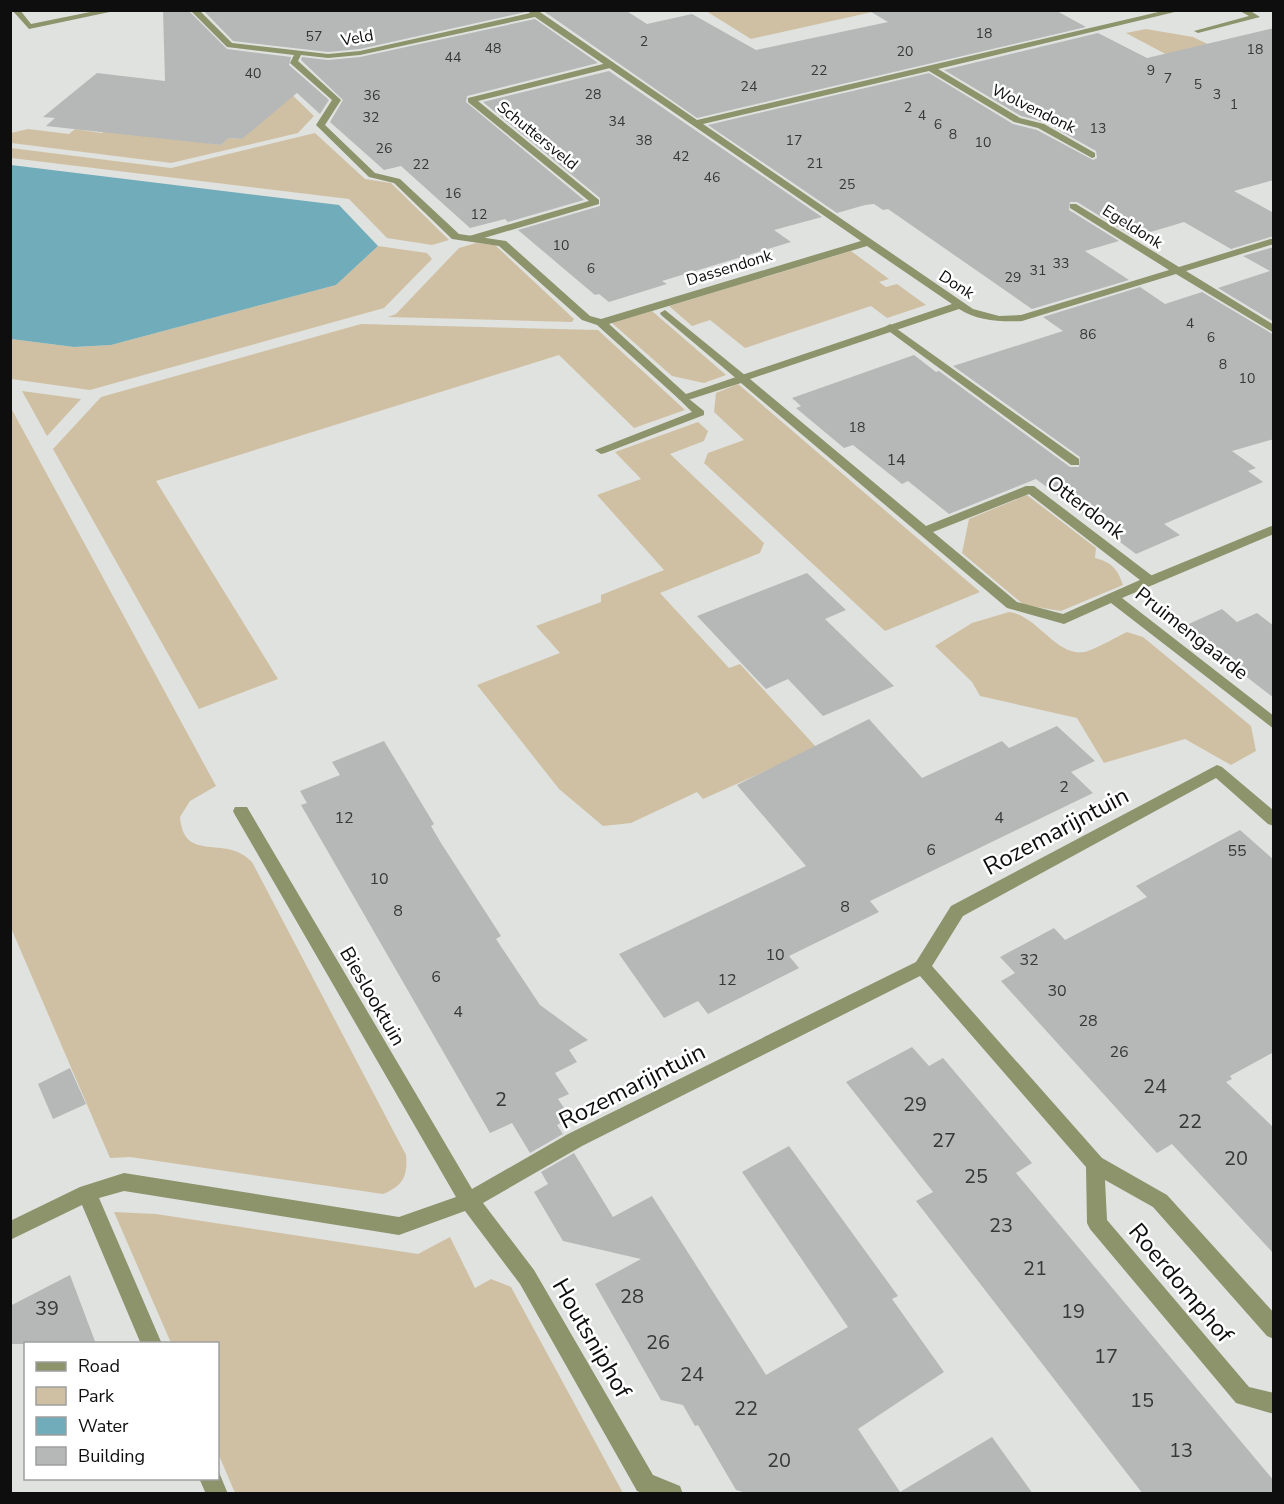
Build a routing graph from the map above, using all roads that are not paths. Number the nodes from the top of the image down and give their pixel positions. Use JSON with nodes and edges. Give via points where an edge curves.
{"nodes":[{"id":1,"x":16,"y":10,"type":"edge"},
{"id":2,"x":115,"y":10,"type":"edge"},
{"id":3,"x":194,"y":10,"type":"edge"},
{"id":4,"x":1179,"y":10,"type":"edge"},
{"id":5,"x":1242,"y":10,"type":"edge"},
{"id":6,"x":533,"y":12,"type":"edge"},
{"id":7,"x":1198,"y":31,"type":"dead end"},
{"id":8,"x":299,"y":53,"type":"junction"},
{"id":9,"x":611,"y":65,"type":"junction"},
{"id":10,"x":932,"y":69,"type":"junction"},
{"id":11,"x":696,"y":123,"type":"junction"},
{"id":12,"x":1092,"y":155,"type":"dead end"},
{"id":13,"x":1073,"y":206,"type":"dead end"},
{"id":14,"x":470,"y":238,"type":"junction"},
{"id":15,"x":1274,"y":241,"type":"edge"},
{"id":16,"x":868,"y":242,"type":"junction"},
{"id":17,"x":1176,"y":271,"type":"junction"},
{"id":18,"x":959,"y":305,"type":"junction"},
{"id":19,"x":665,"y":313,"type":"dead end"},
{"id":20,"x":601,"y":323,"type":"junction"},
{"id":21,"x":890,"y":327,"type":"junction"},
{"id":22,"x":1274,"y":330,"type":"edge"},
{"id":23,"x":742,"y":378,"type":"junction"},
{"id":24,"x":684,"y":398,"type":"junction"},
{"id":25,"x":601,"y":450,"type":"dead end"},
{"id":26,"x":1075,"y":462,"type":"dead end"},
{"id":27,"x":1274,"y":529,"type":"edge"},
{"id":28,"x":926,"y":531,"type":"junction"},
{"id":29,"x":1150,"y":581,"type":"junction"},
{"id":30,"x":1113,"y":598,"type":"junction"},
{"id":31,"x":1274,"y":724,"type":"edge"},
{"id":32,"x":241,"y":811,"type":"dead end"},
{"id":33,"x":1274,"y":820,"type":"edge"},
{"id":34,"x":922,"y":967,"type":"junction"},
{"id":35,"x":1095,"y":1164,"type":"junction"},
{"id":36,"x":87,"y":1193,"type":"junction"},
{"id":37,"x":469,"y":1201,"type":"junction"},
{"id":38,"x":10,"y":1231,"type":"edge"},
{"id":39,"x":1274,"y":1329,"type":"edge"},
{"id":40,"x":151,"y":1342,"type":"edge"},
{"id":41,"x":1274,"y":1404,"type":"edge"},
{"id":42,"x":210,"y":1480,"type":"edge"},
{"id":43,"x":217,"y":1494,"type":"edge"},
{"id":44,"x":672,"y":1494,"type":"edge"}],
"edges":[{"from":1,"to":2,"type":"street","via":[[29,27]]},
{"from":3,"to":8,"type":"street","name":"Veld","via":[[230,45]]},
{"from":4,"to":10,"type":"street"},
{"from":5,"to":7,"type":"street","via":[[1256,17]]},
{"from":6,"to":8,"type":"street","name":"Veld","via":[[344,56]]},
{"from":6,"to":9,"type":"street","name":"Veld"},
{"from":8,"to":14,"type":"street","via":[[293,61],[337,100],[320,125],[329,136],[372,175],[397,181],[456,237]]},
{"from":9,"to":11,"type":"street","name":"Donk"},
{"from":9,"to":14,"type":"street","name":"Schuttersveld","via":[[471,100],[596,202]]},
{"from":10,"to":11,"type":"street"},
{"from":10,"to":12,"type":"street","name":"Wolvendonk","via":[[1017,120],[1041,126]]},
{"from":11,"to":16,"type":"street","name":"Donk"},
{"from":13,"to":17,"type":"street","name":"Egeldonk"},
{"from":14,"to":20,"type":"street","via":[[502,243],[586,318]]},
{"from":15,"to":17,"type":"street","name":"Donk"},
{"from":16,"to":18,"type":"street","name":"Donk"},
{"from":16,"to":20,"type":"street","name":"Dassendonk"},
{"from":17,"to":18,"type":"street","name":"Donk","via":[[1022,318],[999,319]]},
{"from":17,"to":22,"type":"street","name":"Egeldonk"},
{"from":18,"to":21,"type":"street"},
{"from":19,"to":23,"type":"street"},
{"from":20,"to":24,"type":"street"},
{"from":21,"to":23,"type":"street"},
{"from":21,"to":26,"type":"street"},
{"from":23,"to":24,"type":"street"},
{"from":23,"to":28,"type":"street"},
{"from":24,"to":25,"type":"street","via":[[700,412]]},
{"from":27,"to":29,"type":"street"},
{"from":28,"to":29,"type":"street","name":"Otterdonk","via":[[1030,489]]},
{"from":28,"to":30,"type":"street","via":[[1012,605],[1064,619]]},
{"from":29,"to":30,"type":"street"},
{"from":30,"to":31,"type":"street","name":"Pruimengaarde"},
{"from":32,"to":37,"type":"street","name":"Bieslooktuin"},
{"from":33,"to":34,"type":"street","name":"Rozemarijntuin","via":[[1217,771],[957,911]]},
{"from":34,"to":35,"type":"street","name":"Roerdomphof"},
{"from":34,"to":37,"type":"street","name":"Rozemarijntuin","via":[[575,1140]]},
{"from":35,"to":39,"type":"street","name":"Roerdomphof","via":[[1160,1201]]},
{"from":35,"to":41,"type":"street","name":"Roerdomphof","via":[[1097,1223],[1243,1396]]},
{"from":36,"to":37,"type":"street","name":"Rozemarijntuin","via":[[124,1182],[399,1226]]},
{"from":36,"to":38,"type":"street","name":"Rozemarijntuin"},
{"from":36,"to":40,"type":"street"},
{"from":37,"to":44,"type":"street","name":"Houtsniphof","via":[[527,1277],[645,1483]]},
{"from":42,"to":43,"type":"street"}]}
